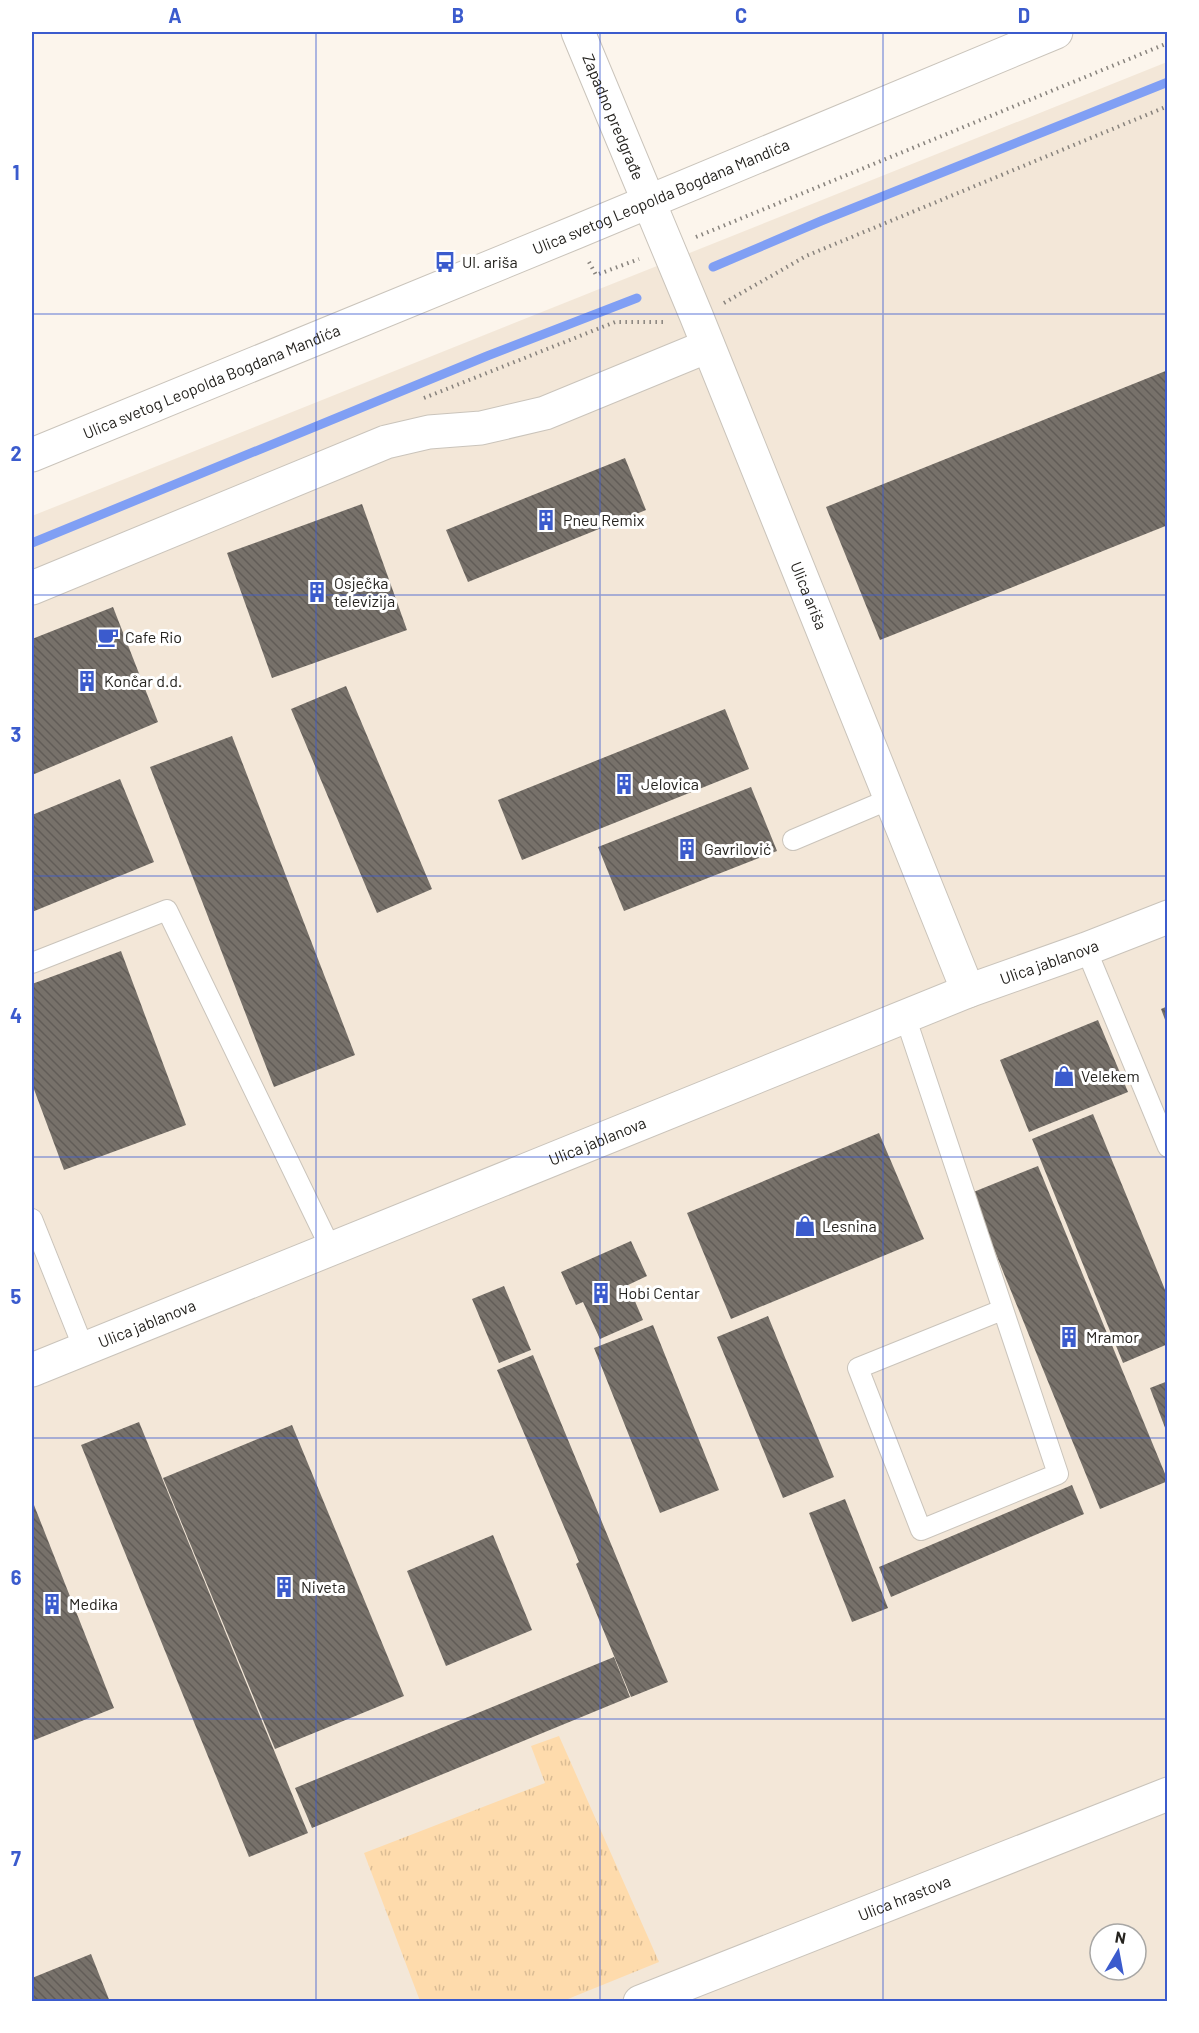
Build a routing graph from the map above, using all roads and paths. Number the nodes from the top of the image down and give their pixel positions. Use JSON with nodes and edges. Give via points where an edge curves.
{"nodes":[{"id":1,"x":578,"y":32,"type":"edge"},
{"id":2,"x":1056,"y":32,"type":"edge"},
{"id":3,"x":1167,"y":106,"type":"edge"},
{"id":4,"x":650,"y":201,"type":"junction"},
{"id":5,"x":696,"y":315,"type":"junction"},
{"id":6,"x":708,"y":346,"type":"junction"},
{"id":7,"x":418,"y":400,"type":"dead end"},
{"id":8,"x":32,"y":454,"type":"edge"},
{"id":9,"x":32,"y":588,"type":"edge"},
{"id":10,"x":890,"y":798,"type":"junction"},
{"id":11,"x":793,"y":840,"type":"dead end"},
{"id":12,"x":1167,"y":917,"type":"edge"},
{"id":13,"x":1086,"y":949,"type":"junction"},
{"id":14,"x":32,"y":963,"type":"edge"},
{"id":15,"x":968,"y":990,"type":"junction"},
{"id":16,"x":905,"y":1016,"type":"junction"},
{"id":17,"x":1167,"y":1147,"type":"edge"},
{"id":18,"x":32,"y":1219,"type":"edge"},
{"id":19,"x":331,"y":1249,"type":"junction"},
{"id":20,"x":1002,"y":1310,"type":"junction"},
{"id":21,"x":84,"y":1349,"type":"junction"},
{"id":22,"x":32,"y":1370,"type":"edge"},
{"id":23,"x":1167,"y":1794,"type":"edge"},
{"id":24,"x":640,"y":2001,"type":"edge"}],
"edges":[{"from":1,"to":4,"type":"street","name":"Zapadno predgrađe"},
{"from":2,"to":4,"type":"street","name":"Ulica svetog Leopolda Bogdana Mandića"},
{"from":3,"to":5,"type":"path","via":[[806,256],[731,300]]},
{"from":4,"to":5,"type":"street","name":"Ulica ariša"},
{"from":4,"to":8,"type":"street","name":"Ulica svetog Leopolda Bogdana Mandića"},
{"from":5,"to":6,"type":"street","name":"Ulica ariša"},
{"from":5,"to":7,"type":"path","via":[[663,322],[615,322]]},
{"from":6,"to":9,"type":"street","via":[[545,413],[481,428],[429,432],[386,442]]},
{"from":6,"to":10,"type":"street","name":"Ulica ariša"},
{"from":10,"to":11,"type":"lane"},
{"from":10,"to":15,"type":"street","name":"Ulica ariša"},
{"from":12,"to":13,"type":"street","name":"Ulica jablanova"},
{"from":13,"to":15,"type":"street","name":"Ulica jablanova"},
{"from":13,"to":17,"type":"lane"},
{"from":14,"to":19,"type":"lane","via":[[167,910]]},
{"from":15,"to":16,"type":"street","name":"Ulica jablanova"},
{"from":16,"to":19,"type":"street","name":"Ulica jablanova"},
{"from":16,"to":20,"type":"lane"},
{"from":18,"to":21,"type":"lane"},
{"from":19,"to":21,"type":"street","name":"Ulica jablanova"},
{"from":20,"to":20,"type":"lane","via":[[1058,1474],[921,1530],[858,1368]]},
{"from":21,"to":22,"type":"street","name":"Ulica jablanova"},
{"from":23,"to":24,"type":"street","name":"Ulica hrastova"}]}
